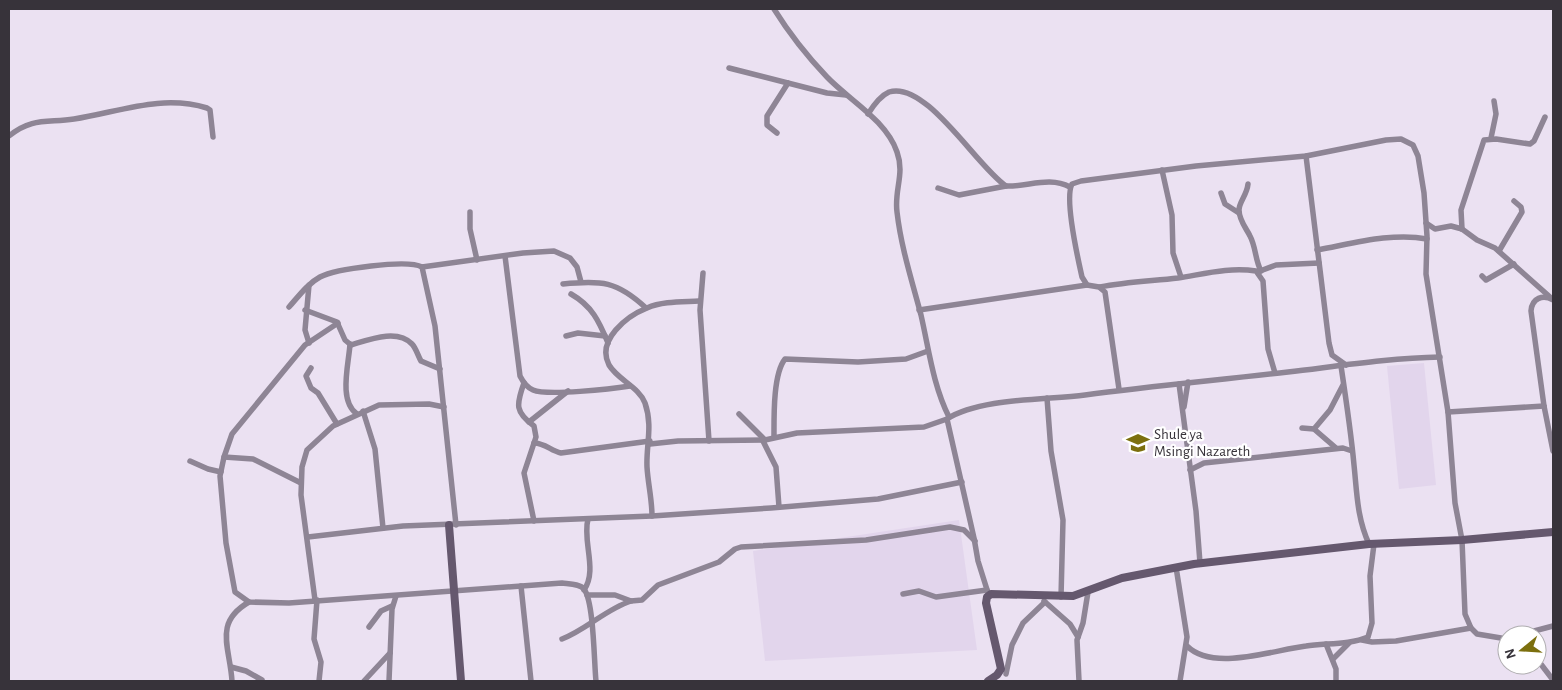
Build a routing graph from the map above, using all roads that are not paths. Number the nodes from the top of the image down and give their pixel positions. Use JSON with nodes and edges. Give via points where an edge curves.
{"nodes":[{"id":1,"x":774,"y":9,"type":"edge"},
{"id":2,"x":728,"y":68,"type":"dead end"},
{"id":3,"x":788,"y":83,"type":"junction"},
{"id":4,"x":846,"y":95,"type":"junction"},
{"id":5,"x":1494,"y":101,"type":"dead end"},
{"id":6,"x":868,"y":114,"type":"junction"},
{"id":7,"x":1545,"y":116,"type":"dead end"},
{"id":8,"x":777,"y":133,"type":"dead end"},
{"id":9,"x":9,"y":136,"type":"edge"},
{"id":10,"x":213,"y":137,"type":"dead end"},
{"id":11,"x":1491,"y":138,"type":"junction"},
{"id":12,"x":1306,"y":156,"type":"junction"},
{"id":13,"x":1162,"y":170,"type":"junction"},
{"id":14,"x":1248,"y":184,"type":"dead end"},
{"id":15,"x":1006,"y":186,"type":"junction"},
{"id":16,"x":1070,"y":187,"type":"junction"},
{"id":17,"x":938,"y":188,"type":"dead end"},
{"id":18,"x":1221,"y":193,"type":"dead end"},
{"id":19,"x":1514,"y":201,"type":"dead end"},
{"id":20,"x":470,"y":212,"type":"dead end"},
{"id":21,"x":1239,"y":213,"type":"junction"},
{"id":22,"x":1426,"y":223,"type":"junction"},
{"id":23,"x":1438,"y":228,"type":"junction"},
{"id":24,"x":1462,"y":229,"type":"junction"},
{"id":25,"x":1427,"y":237,"type":"junction"},
{"id":26,"x":1317,"y":250,"type":"junction"},
{"id":27,"x":1499,"y":251,"type":"junction"},
{"id":28,"x":505,"y":256,"type":"junction"},
{"id":29,"x":477,"y":260,"type":"junction"},
{"id":30,"x":1319,"y":262,"type":"junction"},
{"id":31,"x":1514,"y":264,"type":"junction"},
{"id":32,"x":422,"y":267,"type":"junction"},
{"id":33,"x":703,"y":272,"type":"dead end"},
{"id":34,"x":1259,"y":272,"type":"junction"},
{"id":35,"x":1482,"y":276,"type":"dead end"},
{"id":36,"x":1182,"y":277,"type":"junction"},
{"id":37,"x":580,"y":282,"type":"junction"},
{"id":38,"x":563,"y":284,"type":"dead end"},
{"id":39,"x":309,"y":285,"type":"junction"},
{"id":40,"x":1087,"y":285,"type":"junction"},
{"id":41,"x":1098,"y":287,"type":"junction"},
{"id":42,"x":571,"y":294,"type":"dead end"},
{"id":43,"x":1552,"y":299,"type":"edge"},
{"id":44,"x":699,"y":300,"type":"junction"},
{"id":45,"x":289,"y":307,"type":"dead end"},
{"id":46,"x":646,"y":308,"type":"junction"},
{"id":47,"x":306,"y":310,"type":"junction"},
{"id":48,"x":919,"y":310,"type":"junction"},
{"id":49,"x":338,"y":323,"type":"junction"},
{"id":50,"x":566,"y":336,"type":"dead end"},
{"id":51,"x":607,"y":340,"type":"junction"},
{"id":52,"x":309,"y":342,"type":"junction"},
{"id":53,"x":350,"y":344,"type":"junction"},
{"id":54,"x":928,"y":351,"type":"junction"},
{"id":55,"x":1440,"y":357,"type":"junction"},
{"id":56,"x":1344,"y":366,"type":"junction"},
{"id":57,"x":311,"y":368,"type":"dead end"},
{"id":58,"x":440,"y":369,"type":"junction"},
{"id":59,"x":1275,"y":373,"type":"junction"},
{"id":60,"x":1188,"y":382,"type":"junction"},
{"id":61,"x":524,"y":383,"type":"junction"},
{"id":62,"x":1179,"y":384,"type":"junction"},
{"id":63,"x":1344,"y":385,"type":"junction"},
{"id":64,"x":630,"y":386,"type":"junction"},
{"id":65,"x":1119,"y":389,"type":"junction"},
{"id":66,"x":568,"y":391,"type":"junction"},
{"id":67,"x":1047,"y":398,"type":"junction"},
{"id":68,"x":1544,"y":406,"type":"junction"},
{"id":69,"x":444,"y":407,"type":"junction"},
{"id":70,"x":1184,"y":411,"type":"junction"},
{"id":71,"x":360,"y":412,"type":"junction"},
{"id":72,"x":1448,"y":412,"type":"junction"},
{"id":73,"x":739,"y":414,"type":"dead end"},
{"id":74,"x":948,"y":418,"type":"junction"},
{"id":75,"x":529,"y":422,"type":"junction"},
{"id":76,"x":337,"y":424,"type":"junction"},
{"id":77,"x":1302,"y":428,"type":"dead end"},
{"id":78,"x":1314,"y":429,"type":"junction"},
{"id":79,"x":1551,"y":430,"type":"edge"},
{"id":80,"x":774,"y":437,"type":"junction"},
{"id":81,"x":763,"y":439,"type":"junction"},
{"id":82,"x":709,"y":441,"type":"junction"},
{"id":83,"x":650,"y":442,"type":"junction"},
{"id":84,"x":534,"y":443,"type":"junction"},
{"id":85,"x":1336,"y":448,"type":"junction"},
{"id":86,"x":1352,"y":450,"type":"junction"},
{"id":87,"x":1553,"y":451,"type":"edge"},
{"id":88,"x":224,"y":457,"type":"junction"},
{"id":89,"x":1188,"y":459,"type":"junction"},
{"id":90,"x":190,"y":460,"type":"dead end"},
{"id":91,"x":1201,"y":463,"type":"junction"},
{"id":92,"x":1190,"y":470,"type":"junction"},
{"id":93,"x":221,"y":472,"type":"junction"},
{"id":94,"x":301,"y":482,"type":"junction"},
{"id":95,"x":962,"y":482,"type":"junction"},
{"id":96,"x":779,"y":507,"type":"junction"},
{"id":97,"x":652,"y":516,"type":"junction"},
{"id":98,"x":588,"y":519,"type":"junction"},
{"id":99,"x":534,"y":521,"type":"junction"},
{"id":100,"x":452,"y":525,"type":"junction"},
{"id":101,"x":383,"y":528,"type":"junction"},
{"id":102,"x":1553,"y":532,"type":"edge"},
{"id":103,"x":308,"y":537,"type":"junction"},
{"id":104,"x":1462,"y":540,"type":"junction"},
{"id":105,"x":975,"y":541,"type":"junction"},
{"id":106,"x":1371,"y":544,"type":"junction"},
{"id":107,"x":1200,"y":563,"type":"junction"},
{"id":108,"x":1176,"y":567,"type":"junction"},
{"id":109,"x":522,"y":586,"type":"junction"},
{"id":110,"x":455,"y":590,"type":"junction"},
{"id":111,"x":1088,"y":592,"type":"junction"},
{"id":112,"x":586,"y":593,"type":"junction"},
{"id":113,"x":988,"y":593,"type":"junction"},
{"id":114,"x":903,"y":594,"type":"dead end"},
{"id":115,"x":396,"y":596,"type":"junction"},
{"id":116,"x":1061,"y":597,"type":"junction"},
{"id":117,"x":316,"y":600,"type":"junction"},
{"id":118,"x":1044,"y":600,"type":"junction"},
{"id":119,"x":249,"y":602,"type":"junction"},
{"id":120,"x":631,"y":602,"type":"junction"},
{"id":121,"x":392,"y":606,"type":"junction"},
{"id":122,"x":591,"y":623,"type":"junction"},
{"id":123,"x":369,"y":627,"type":"dead end"},
{"id":124,"x":1470,"y":628,"type":"junction"},
{"id":125,"x":1078,"y":637,"type":"junction"},
{"id":126,"x":1497,"y":637,"type":"edge"},
{"id":127,"x":562,"y":639,"type":"dead end"},
{"id":128,"x":1360,"y":640,"type":"junction"},
{"id":129,"x":1351,"y":641,"type":"junction"},
{"id":130,"x":1326,"y":644,"type":"junction"},
{"id":131,"x":1186,"y":646,"type":"junction"},
{"id":132,"x":390,"y":653,"type":"junction"},
{"id":133,"x":1333,"y":659,"type":"junction"},
{"id":134,"x":1000,"y":663,"type":"junction"},
{"id":135,"x":231,"y":667,"type":"junction"},
{"id":136,"x":1006,"y":674,"type":"junction"},
{"id":137,"x":262,"y":680,"type":"edge"},
{"id":138,"x":232,"y":681,"type":"edge"},
{"id":139,"x":319,"y":681,"type":"edge"},
{"id":140,"x":364,"y":681,"type":"edge"},
{"id":141,"x":389,"y":681,"type":"edge"},
{"id":142,"x":461,"y":681,"type":"edge"},
{"id":143,"x":531,"y":681,"type":"edge"},
{"id":144,"x":596,"y":681,"type":"edge"},
{"id":145,"x":988,"y":681,"type":"edge"},
{"id":146,"x":1008,"y":681,"type":"edge"},
{"id":147,"x":1079,"y":681,"type":"edge"},
{"id":148,"x":1180,"y":681,"type":"edge"},
{"id":149,"x":1336,"y":681,"type":"edge"}],
"edges":[{"from":1,"to":4,"type":"street","via":[[807,55]]},
{"from":2,"to":3,"type":"street"},
{"from":3,"to":4,"type":"street"},
{"from":3,"to":8,"type":"street","via":[[767,116],[766,125]]},
{"from":4,"to":6,"type":"street"},
{"from":5,"to":11,"type":"street","via":[[1496,114]]},
{"from":6,"to":15,"type":"street","via":[[888,93],[901,91],[913,94],[959,135]]},
{"from":6,"to":48,"type":"street","via":[[897,150],[901,176],[896,208]]},
{"from":7,"to":11,"type":"street","via":[[1530,144]]},
{"from":9,"to":10,"type":"street","via":[[37,121],[75,119],[138,104],[165,102],[210,110]]},
{"from":11,"to":24,"type":"street","via":[[1481,143],[1470,177],[1461,210]]},
{"from":12,"to":13,"type":"street"},
{"from":12,"to":22,"type":"street","via":[[1386,140],[1408,142],[1416,148],[1418,156]]},
{"from":12,"to":26,"type":"street"},
{"from":13,"to":16,"type":"street","via":[[1081,181]]},
{"from":13,"to":36,"type":"street","via":[[1172,215],[1172,253]]},
{"from":14,"to":21,"type":"street"},
{"from":15,"to":16,"type":"street","via":[[1046,181]]},
{"from":15,"to":17,"type":"street","via":[[959,195]]},
{"from":16,"to":40,"type":"street","via":[[1077,252]]},
{"from":18,"to":21,"type":"street","via":[[1225,204]]},
{"from":19,"to":27,"type":"street","via":[[1522,212]]},
{"from":20,"to":29,"type":"street","via":[[470,230]]},
{"from":21,"to":34,"type":"street","via":[[1253,242]]},
{"from":22,"to":23,"type":"street"},
{"from":22,"to":25,"type":"street"},
{"from":23,"to":24,"type":"street","via":[[1455,226]]},
{"from":23,"to":25,"type":"street"},
{"from":24,"to":27,"type":"street"},
{"from":25,"to":26,"type":"street","via":[[1371,240]]},
{"from":25,"to":55,"type":"street","via":[[1426,274]]},
{"from":26,"to":30,"type":"street"},
{"from":27,"to":31,"type":"street"},
{"from":28,"to":29,"type":"street"},
{"from":28,"to":37,"type":"street","via":[[535,251],[564,253],[575,263]]},
{"from":28,"to":61,"type":"street","via":[[520,376]]},
{"from":29,"to":32,"type":"street"},
{"from":30,"to":34,"type":"street","via":[[1276,265]]},
{"from":30,"to":56,"type":"street","via":[[1332,355]]},
{"from":31,"to":35,"type":"street","via":[[1494,277],[1486,280]]},
{"from":31,"to":43,"type":"street"},
{"from":32,"to":39,"type":"street","via":[[392,264],[335,271]]},
{"from":32,"to":58,"type":"street","via":[[435,326]]},
{"from":33,"to":44,"type":"street"},
{"from":34,"to":36,"type":"street","via":[[1240,269]]},
{"from":34,"to":59,"type":"street","via":[[1263,281],[1268,349]]},
{"from":36,"to":41,"type":"street"},
{"from":37,"to":38,"type":"street"},
{"from":37,"to":46,"type":"street","via":[[602,281],[616,286],[630,293]]},
{"from":39,"to":45,"type":"street"},
{"from":39,"to":47,"type":"street"},
{"from":40,"to":41,"type":"street"},
{"from":40,"to":48,"type":"street"},
{"from":41,"to":65,"type":"street","via":[[1103,288],[1106,296]]},
{"from":42,"to":51,"type":"street","via":[[594,312]]},
{"from":43,"to":68,"type":"street","via":[[1539,297],[1532,306]]},
{"from":44,"to":46,"type":"street"},
{"from":44,"to":82,"type":"street"},
{"from":46,"to":51,"type":"street","via":[[620,326]]},
{"from":47,"to":49,"type":"street"},
{"from":47,"to":52,"type":"street","via":[[305,330]]},
{"from":48,"to":54,"type":"street"},
{"from":49,"to":52,"type":"street"},
{"from":49,"to":53,"type":"street"},
{"from":50,"to":51,"type":"street","via":[[578,333]]},
{"from":51,"to":64,"type":"street","via":[[609,364]]},
{"from":52,"to":88,"type":"street","via":[[232,434]]},
{"from":53,"to":58,"type":"street","via":[[403,337],[412,344],[421,361]]},
{"from":53,"to":71,"type":"street","via":[[347,391],[352,409]]},
{"from":54,"to":74,"type":"street"},
{"from":54,"to":80,"type":"street","via":[[906,359],[858,362],[785,359],[780,369],[774,410]]},
{"from":55,"to":56,"type":"street","via":[[1369,361]]},
{"from":55,"to":72,"type":"street"},
{"from":56,"to":59,"type":"street"},
{"from":56,"to":63,"type":"street"},
{"from":57,"to":76,"type":"street","via":[[306,376],[308,383]]},
{"from":58,"to":69,"type":"street"},
{"from":59,"to":60,"type":"street"},
{"from":60,"to":62,"type":"street"},
{"from":60,"to":70,"type":"street"},
{"from":61,"to":66,"type":"street","via":[[538,392]]},
{"from":61,"to":75,"type":"street","via":[[519,406],[524,419]]},
{"from":62,"to":65,"type":"street"},
{"from":62,"to":70,"type":"street"},
{"from":63,"to":78,"type":"street","via":[[1330,410]]},
{"from":63,"to":86,"type":"street"},
{"from":64,"to":66,"type":"street"},
{"from":64,"to":83,"type":"street","via":[[645,403],[650,420]]},
{"from":65,"to":67,"type":"street"},
{"from":66,"to":75,"type":"street"},
{"from":67,"to":74,"type":"street","via":[[987,406]]},
{"from":67,"to":116,"type":"street","via":[[1050,451],[1063,520]]},
{"from":68,"to":72,"type":"street"},
{"from":68,"to":79,"type":"street"},
{"from":69,"to":71,"type":"street","via":[[429,404],[379,405]]},
{"from":69,"to":100,"type":"street"},
{"from":70,"to":89,"type":"street"},
{"from":71,"to":76,"type":"street"},
{"from":71,"to":101,"type":"street","via":[[375,449]]},
{"from":72,"to":104,"type":"street","via":[[1455,502]]},
{"from":73,"to":81,"type":"street"},
{"from":74,"to":80,"type":"street","via":[[924,427]]},
{"from":74,"to":95,"type":"street"},
{"from":75,"to":84,"type":"street","via":[[536,428]]},
{"from":76,"to":94,"type":"street","via":[[307,450]]},
{"from":77,"to":78,"type":"street"},
{"from":78,"to":85,"type":"street"},
{"from":79,"to":87,"type":"street"},
{"from":80,"to":81,"type":"street"},
{"from":81,"to":82,"type":"street"},
{"from":81,"to":96,"type":"street","via":[[776,467]]},
{"from":82,"to":83,"type":"street"},
{"from":83,"to":84,"type":"street","via":[[561,453]]},
{"from":83,"to":97,"type":"street","via":[[647,468]]},
{"from":84,"to":99,"type":"street","via":[[524,473]]},
{"from":85,"to":86,"type":"street"},
{"from":85,"to":91,"type":"street"},
{"from":86,"to":106,"type":"street","via":[[1361,528]]},
{"from":88,"to":93,"type":"street"},
{"from":88,"to":94,"type":"street","via":[[253,459]]},
{"from":89,"to":91,"type":"street"},
{"from":89,"to":92,"type":"street"},
{"from":90,"to":93,"type":"street"},
{"from":91,"to":92,"type":"street"},
{"from":92,"to":107,"type":"street"},
{"from":93,"to":119,"type":"street","via":[[233,589]]},
{"from":94,"to":103,"type":"street"},
{"from":95,"to":96,"type":"street","via":[[878,499]]},
{"from":95,"to":105,"type":"street"},
{"from":96,"to":97,"type":"street"},
{"from":97,"to":98,"type":"street"},
{"from":98,"to":99,"type":"street"},
{"from":98,"to":112,"type":"street"},
{"from":99,"to":100,"type":"street"},
{"from":100,"to":101,"type":"street"},
{"from":100,"to":110,"type":"street"},
{"from":101,"to":103,"type":"street"},
{"from":102,"to":104,"type":"street"},
{"from":103,"to":117,"type":"street"},
{"from":104,"to":106,"type":"street"},
{"from":104,"to":124,"type":"street","via":[[1464,614]]},
{"from":105,"to":113,"type":"street"},
{"from":105,"to":120,"type":"street","via":[[964,530],[950,527],[866,540],[741,547],[718,562],[667,581],[646,598]]},
{"from":106,"to":107,"type":"street"},
{"from":106,"to":128,"type":"street","via":[[1371,631],[1368,637]]},
{"from":107,"to":108,"type":"street"},
{"from":108,"to":111,"type":"street","via":[[1122,578]]},
{"from":108,"to":131,"type":"street"},
{"from":109,"to":110,"type":"street"},
{"from":109,"to":112,"type":"street","via":[[562,583],[578,586]]},
{"from":109,"to":143,"type":"street"},
{"from":110,"to":115,"type":"street"},
{"from":110,"to":142,"type":"street"},
{"from":111,"to":116,"type":"street"},
{"from":111,"to":125,"type":"street"},
{"from":112,"to":120,"type":"street","via":[[615,595]]},
{"from":112,"to":122,"type":"street"},
{"from":113,"to":114,"type":"street","via":[[936,597],[919,591]]},
{"from":113,"to":118,"type":"street"},
{"from":113,"to":134,"type":"street","via":[[986,603]]},
{"from":115,"to":117,"type":"street"},
{"from":115,"to":121,"type":"street"},
{"from":116,"to":118,"type":"street"},
{"from":117,"to":119,"type":"street"},
{"from":117,"to":139,"type":"street","via":[[314,639],[321,662]]},
{"from":118,"to":125,"type":"street","via":[[1070,624]]},
{"from":118,"to":136,"type":"street","via":[[1023,624],[1012,645]]},
{"from":119,"to":135,"type":"street","via":[[231,614],[229,620],[227,644]]},
{"from":120,"to":122,"type":"street","via":[[613,608]]},
{"from":121,"to":123,"type":"street","via":[[381,611]]},
{"from":121,"to":132,"type":"street"},
{"from":122,"to":127,"type":"street"},
{"from":122,"to":144,"type":"street"},
{"from":124,"to":126,"type":"street","via":[[1477,634]]},
{"from":124,"to":128,"type":"street","via":[[1396,641]]},
{"from":125,"to":147,"type":"street"},
{"from":128,"to":129,"type":"street"},
{"from":129,"to":130,"type":"street"},
{"from":129,"to":133,"type":"street"},
{"from":130,"to":131,"type":"street","via":[[1233,658],[1204,657]]},
{"from":130,"to":133,"type":"street"},
{"from":131,"to":148,"type":"street"},
{"from":132,"to":140,"type":"street"},
{"from":132,"to":141,"type":"street"},
{"from":133,"to":149,"type":"street"},
{"from":134,"to":136,"type":"street"},
{"from":134,"to":145,"type":"street","via":[[997,675]]},
{"from":135,"to":137,"type":"street"},
{"from":135,"to":138,"type":"street"},
{"from":136,"to":146,"type":"street"}]}
